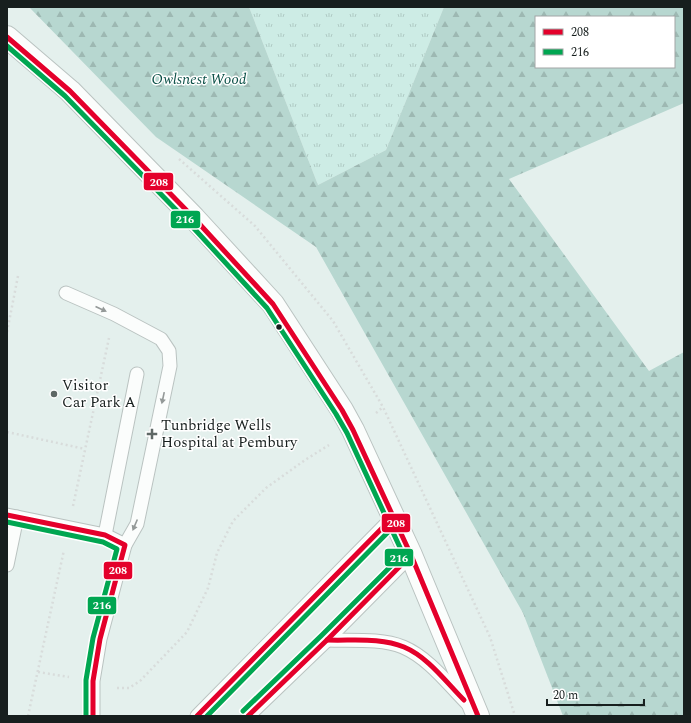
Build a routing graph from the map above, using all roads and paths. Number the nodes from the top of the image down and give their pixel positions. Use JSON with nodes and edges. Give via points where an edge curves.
{"nodes":[{"id":1,"x":7,"y":37,"type":"edge"},
{"id":2,"x":18,"y":276,"type":"dead end"},
{"id":3,"x":66,"y":293,"type":"dead end"},
{"id":4,"x":7,"y":332,"type":"edge"},
{"id":5,"x":137,"y":374,"type":"dead end"},
{"id":6,"x":383,"y":407,"type":"dead end"},
{"id":7,"x":353,"y":430,"type":"junction"},
{"id":8,"x":7,"y":432,"type":"edge"},
{"id":9,"x":85,"y":449,"type":"dead end"},
{"id":10,"x":12,"y":516,"type":"edge"},
{"id":11,"x":393,"y":517,"type":"junction"},
{"id":12,"x":105,"y":535,"type":"junction"},
{"id":13,"x":125,"y":545,"type":"junction"},
{"id":14,"x":411,"y":555,"type":"junction"},
{"id":15,"x":7,"y":564,"type":"edge"},
{"id":16,"x":326,"y":640,"type":"junction"},
{"id":17,"x":38,"y":672,"type":"dead end"},
{"id":18,"x":92,"y":681,"type":"junction"},
{"id":19,"x":478,"y":715,"type":"edge"},
{"id":20,"x":93,"y":716,"type":"edge"},
{"id":21,"x":197,"y":716,"type":"edge"},
{"id":22,"x":248,"y":716,"type":"edge"},
{"id":23,"x":515,"y":716,"type":"edge"}],
"edges":[{"from":1,"to":7,"type":"street","via":[[70,91],[273,304]]},
{"from":2,"to":4,"type":"path"},
{"from":3,"to":13,"type":"lane","one_way":true,"via":[[114,314],[161,339],[169,351],[170,366],[137,524]]},
{"from":5,"to":12,"type":"lane"},
{"from":6,"to":23,"type":"path","via":[[490,637]]},
{"from":7,"to":11,"type":"street"},
{"from":7,"to":18,"type":"path","via":[[266,488],[233,521],[216,554],[208,588],[187,632],[140,681],[129,688],[119,689]]},
{"from":8,"to":9,"type":"path"},
{"from":10,"to":12,"type":"lane"},
{"from":10,"to":15,"type":"lane"},
{"from":11,"to":14,"type":"street"},
{"from":11,"to":21,"type":"lane"},
{"from":12,"to":13,"type":"lane"},
{"from":13,"to":18,"type":"lane","via":[[100,639]]},
{"from":14,"to":16,"type":"lane"},
{"from":14,"to":19,"type":"street"},
{"from":16,"to":19,"type":"lane","via":[[373,642],[404,647],[431,666]]},
{"from":16,"to":22,"type":"lane"},
{"from":17,"to":18,"type":"path"},
{"from":18,"to":20,"type":"lane"}]}
